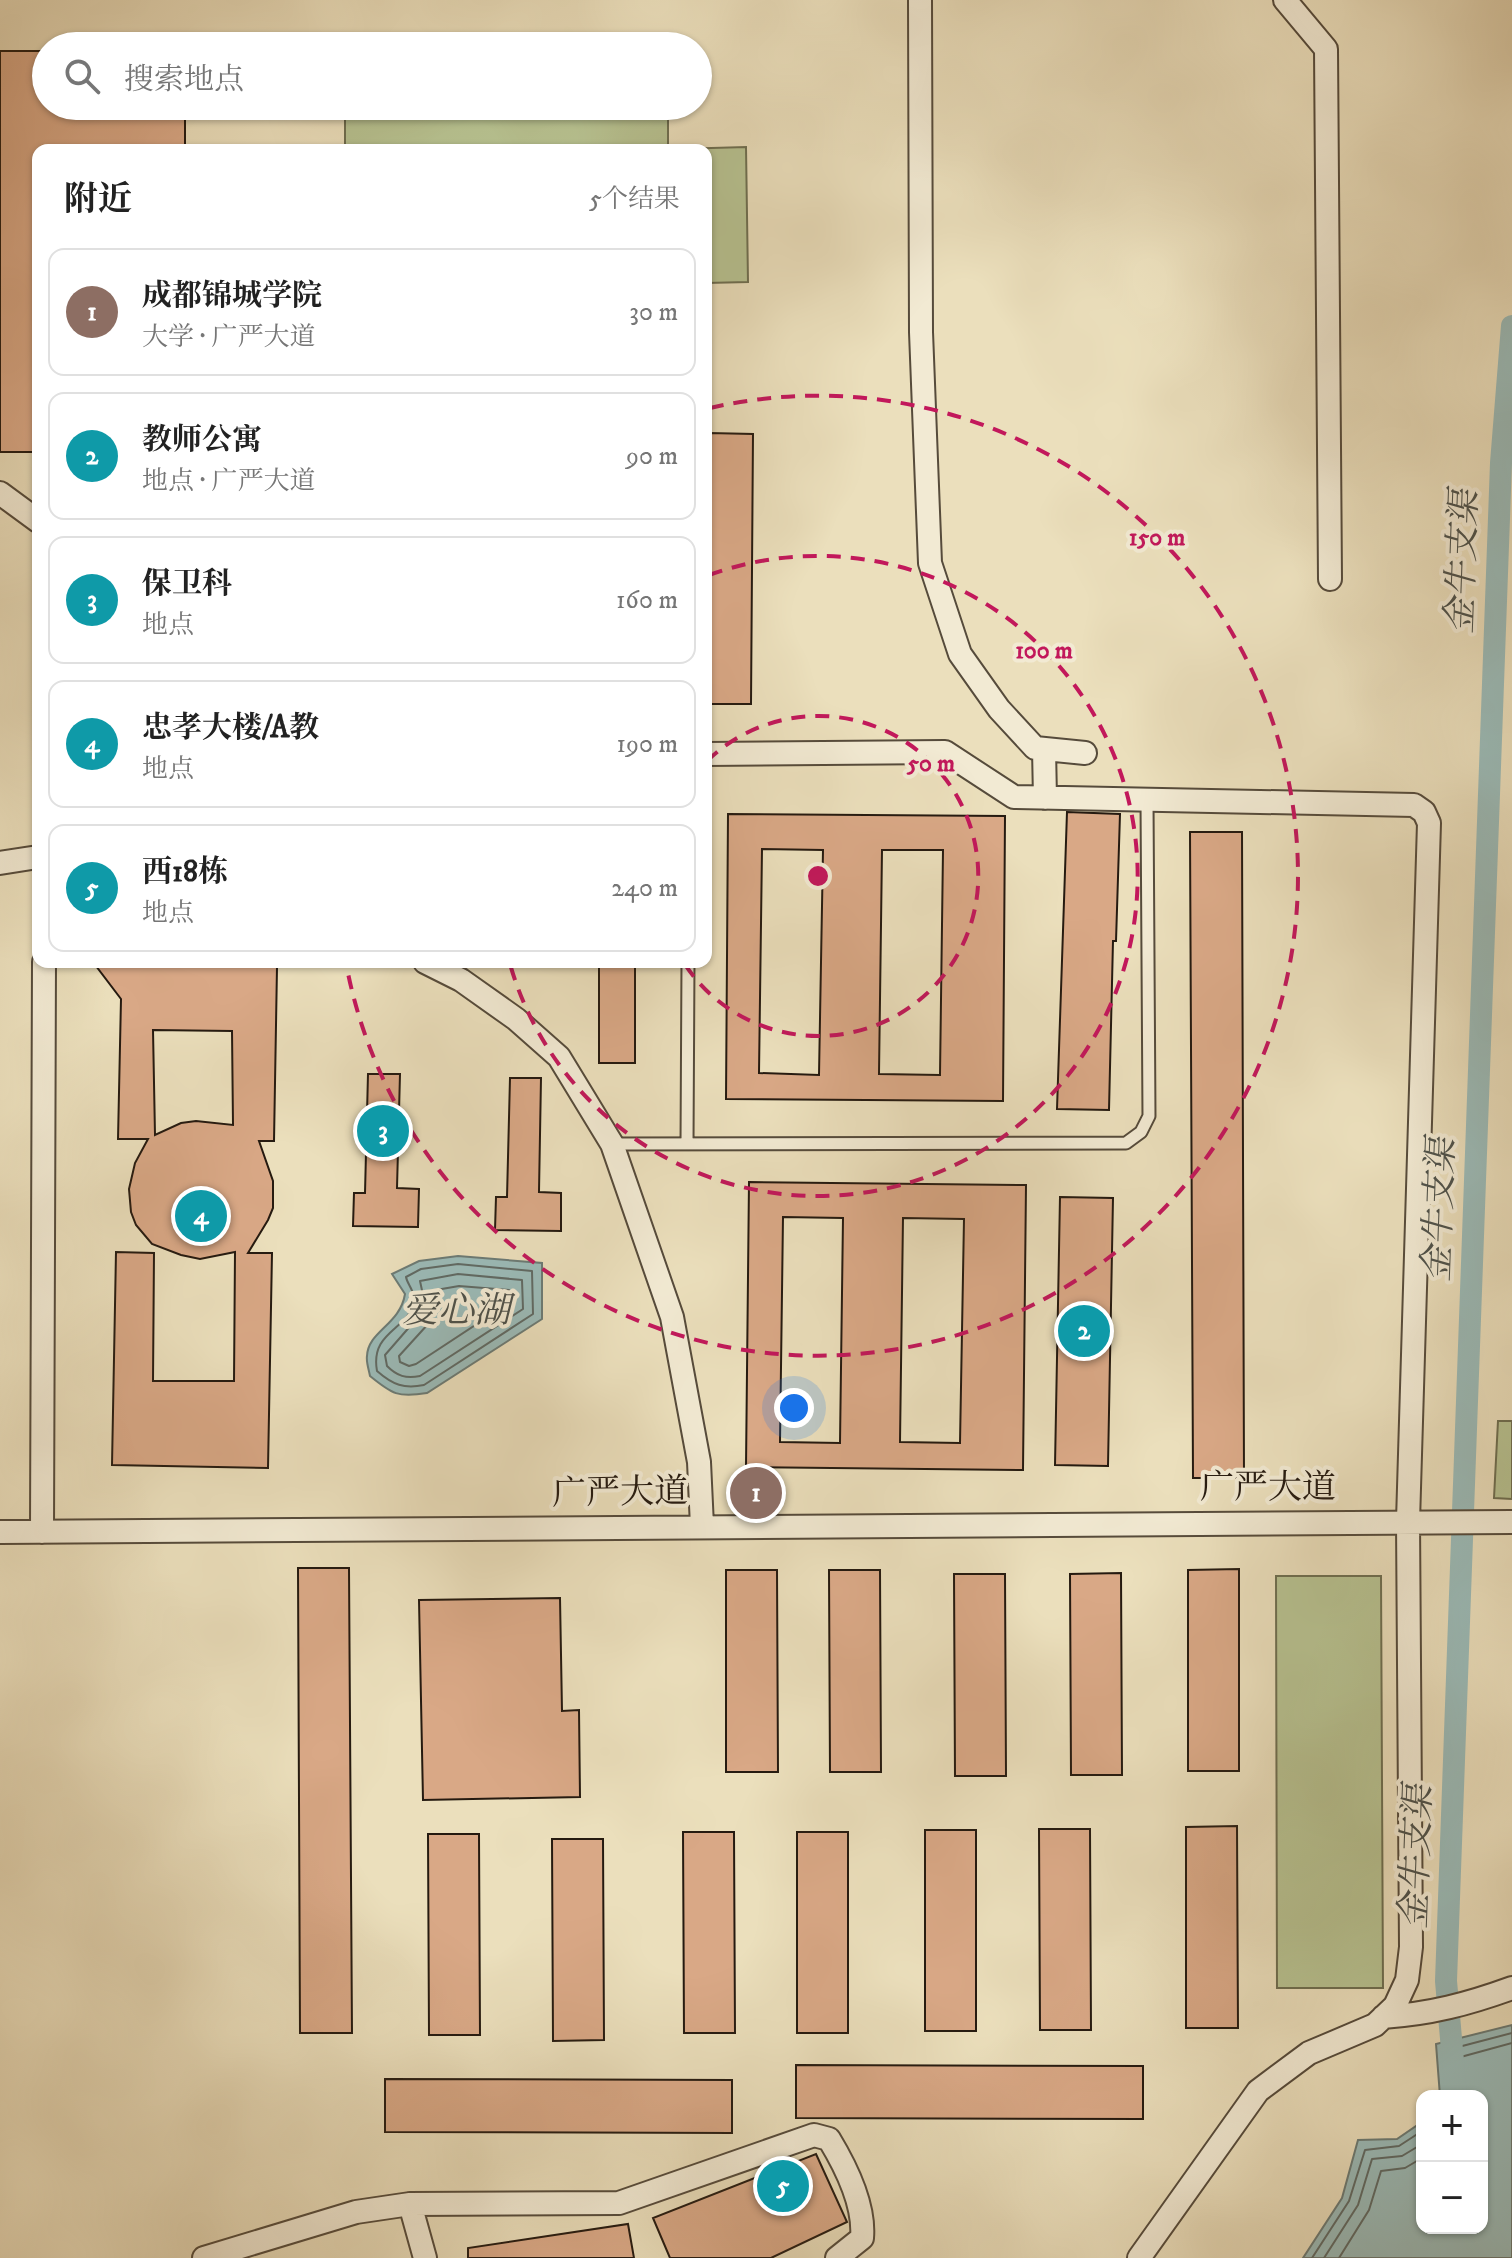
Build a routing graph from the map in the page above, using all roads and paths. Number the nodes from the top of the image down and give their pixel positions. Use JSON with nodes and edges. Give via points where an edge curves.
{"nodes":[{"id":1,"x":920,"y":0,"type":"edge"},
{"id":2,"x":1285,"y":0,"type":"edge"},
{"id":3,"x":0,"y":493,"type":"edge"},
{"id":4,"x":32,"y":517,"type":"edge"},
{"id":5,"x":1330,"y":579,"type":"dead end"},
{"id":6,"x":1044,"y":749,"type":"junction"},
{"id":7,"x":1085,"y":753,"type":"dead end"},
{"id":8,"x":712,"y":754,"type":"edge"},
{"id":9,"x":1045,"y":798,"type":"junction"},
{"id":10,"x":1147,"y":801,"type":"junction"},
{"id":11,"x":32,"y":858,"type":"edge"},
{"id":12,"x":0,"y":863,"type":"edge"},
{"id":13,"x":44,"y":968,"type":"edge"},
{"id":14,"x":437,"y":968,"type":"edge"},
{"id":15,"x":688,"y":968,"type":"edge"},
{"id":16,"x":687,"y":1143,"type":"junction"},
{"id":17,"x":612,"y":1144,"type":"junction"},
{"id":18,"x":1408,"y":1521,"type":"junction"},
{"id":19,"x":1512,"y":1522,"type":"edge"},
{"id":20,"x":702,"y":1526,"type":"junction"},
{"id":21,"x":0,"y":1532,"type":"edge"},
{"id":22,"x":42,"y":1532,"type":"junction"},
{"id":23,"x":1512,"y":1988,"type":"edge"},
{"id":24,"x":1383,"y":2017,"type":"junction"},
{"id":25,"x":410,"y":2204,"type":"junction"},
{"id":26,"x":204,"y":2258,"type":"edge"},
{"id":27,"x":425,"y":2258,"type":"edge"},
{"id":28,"x":837,"y":2258,"type":"edge"},
{"id":29,"x":1139,"y":2258,"type":"edge"}],
"edges":[{"from":1,"to":6,"type":"street","via":[[921,332],[930,563],[960,654],[999,709],[1035,748]]},
{"from":2,"to":5,"type":"street","via":[[1326,49]]},
{"from":3,"to":4,"type":"street"},
{"from":6,"to":7,"type":"street"},
{"from":6,"to":9,"type":"street"},
{"from":8,"to":9,"type":"street","via":[[945,752],[1014,797]]},
{"from":9,"to":10,"type":"street"},
{"from":10,"to":16,"type":"lane","via":[[1149,1116],[1141,1132],[1126,1143]]},
{"from":10,"to":18,"type":"street","via":[[1414,805],[1429,823]]},
{"from":11,"to":12,"type":"street"},
{"from":13,"to":22,"type":"street"},
{"from":14,"to":17,"type":"street","via":[[516,1019],[559,1057]]},
{"from":15,"to":16,"type":"lane"},
{"from":16,"to":17,"type":"lane"},
{"from":17,"to":20,"type":"street","via":[[672,1317],[699,1462]]},
{"from":18,"to":19,"type":"street","name":"广严大道"},
{"from":18,"to":20,"type":"street","name":"广严大道"},
{"from":18,"to":24,"type":"street","via":[[1411,1947],[1407,1980],[1395,2006]]},
{"from":20,"to":22,"type":"street","name":"广严大道"},
{"from":21,"to":22,"type":"street","name":"广严大道"},
{"from":23,"to":24,"type":"street","via":[[1423,2015]]},
{"from":24,"to":29,"type":"street","via":[[1309,2053],[1258,2091]]},
{"from":25,"to":26,"type":"street","via":[[356,2212]]},
{"from":25,"to":27,"type":"street"},
{"from":25,"to":28,"type":"street","via":[[619,2203],[814,2135],[829,2139],[835,2148],[864,2220],[862,2238]]}]}
